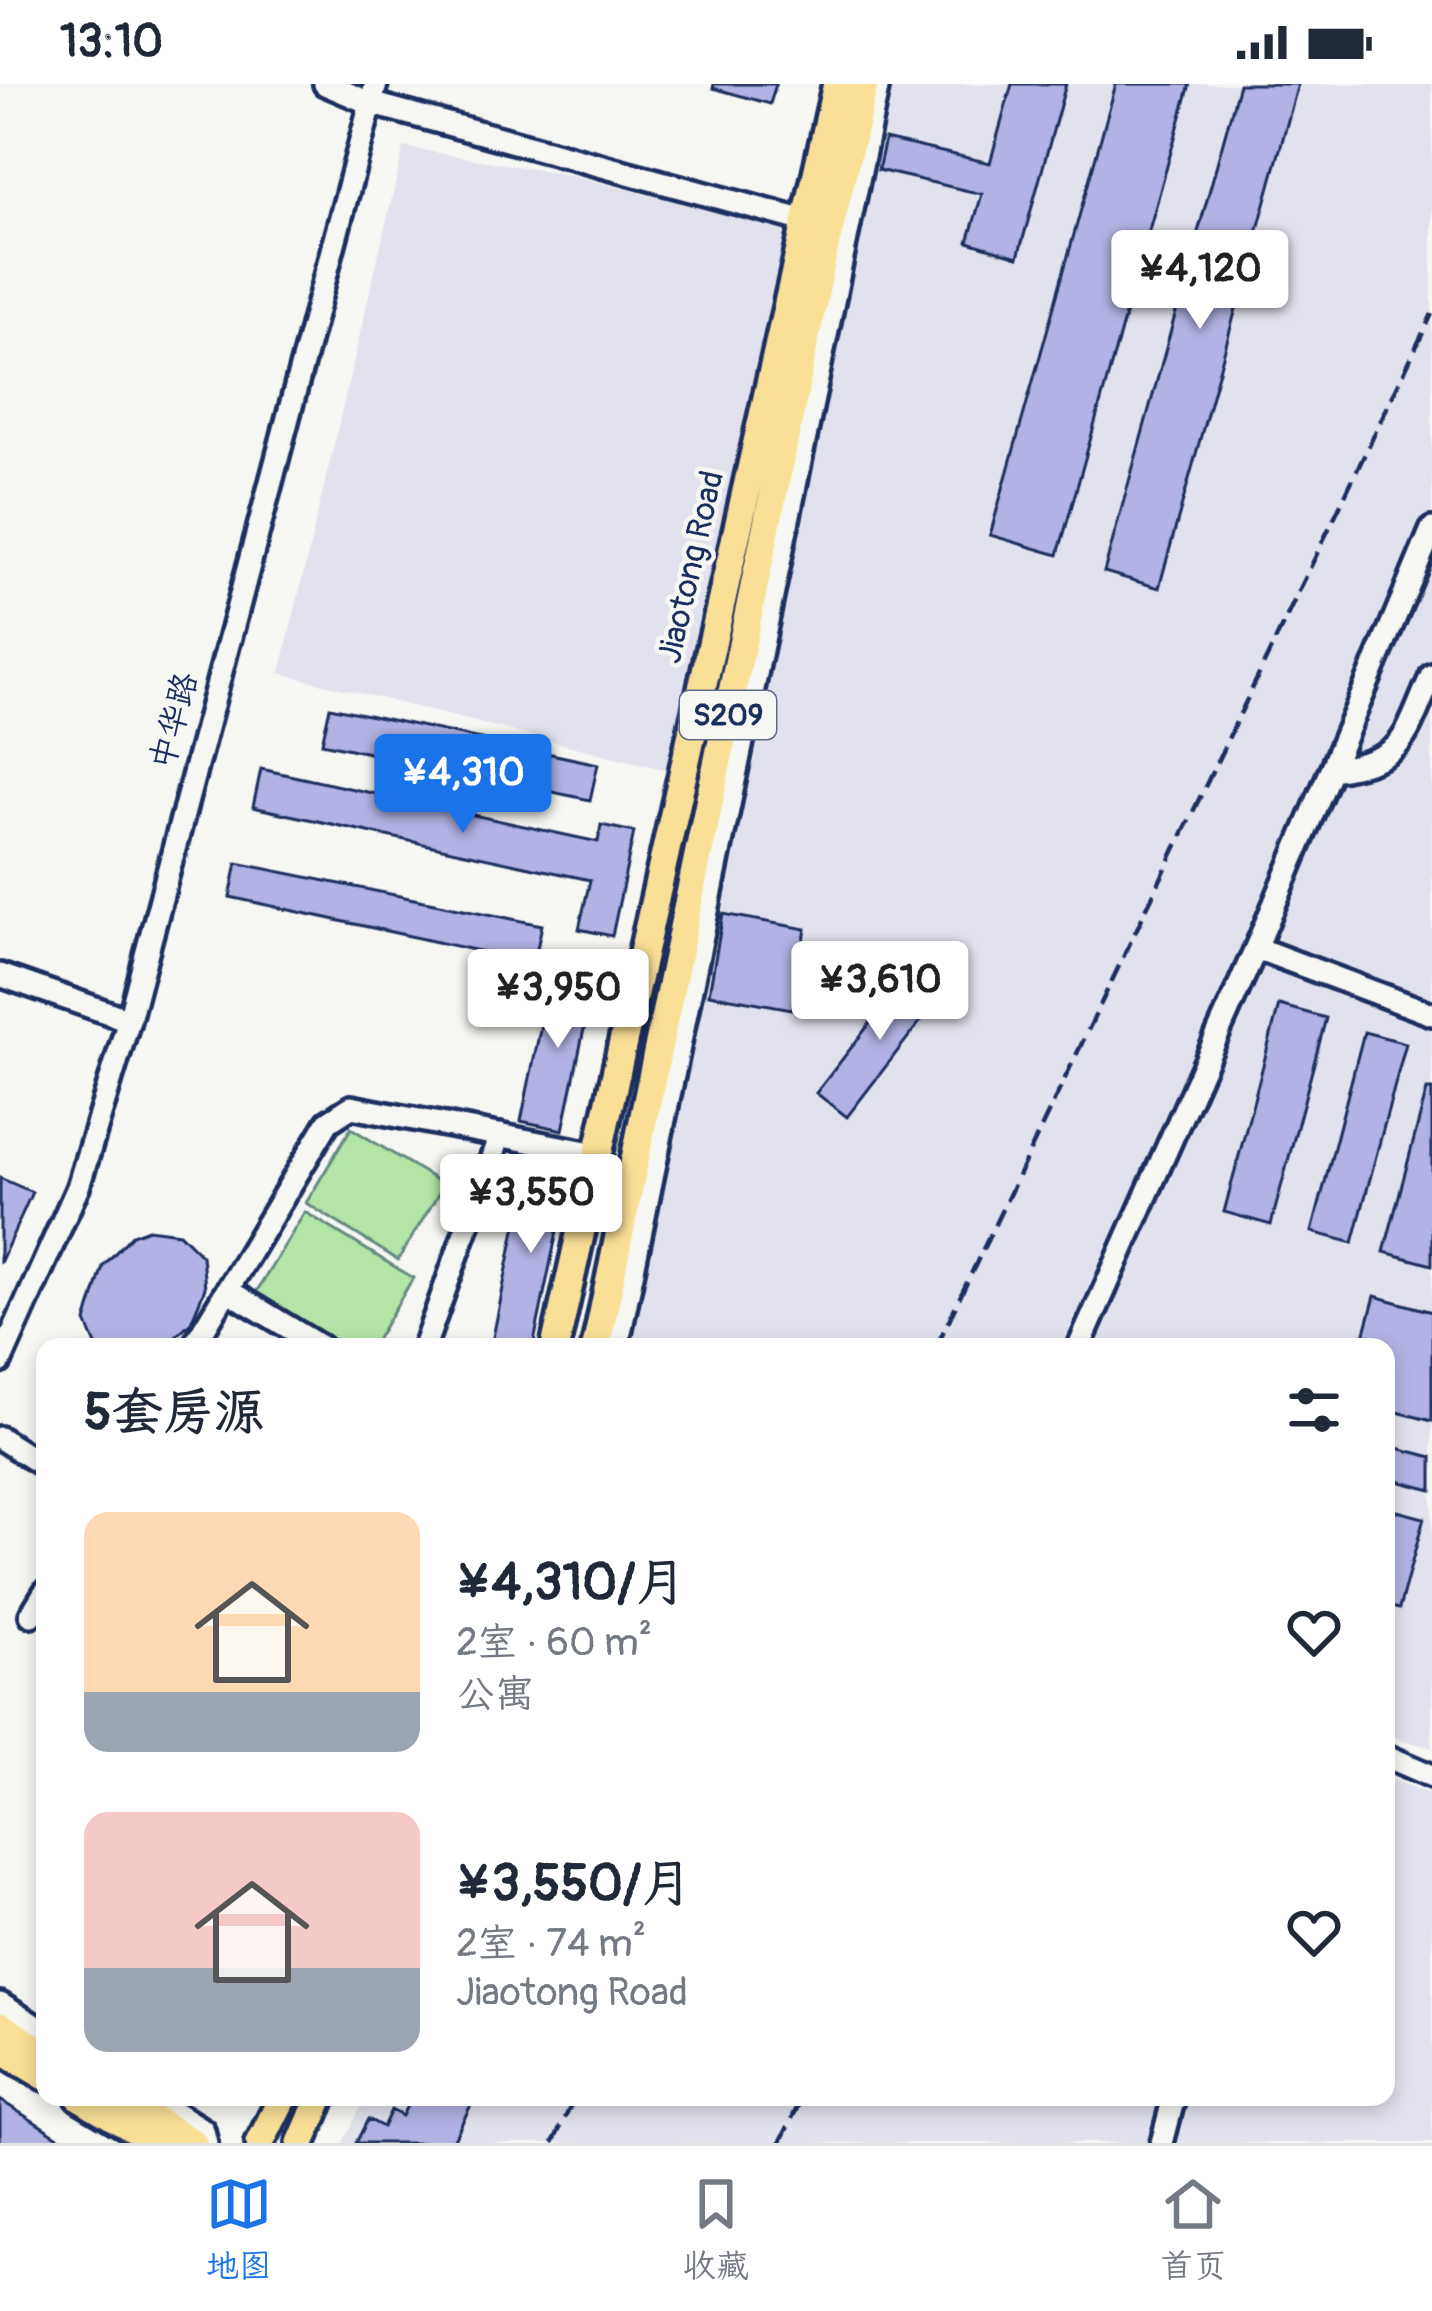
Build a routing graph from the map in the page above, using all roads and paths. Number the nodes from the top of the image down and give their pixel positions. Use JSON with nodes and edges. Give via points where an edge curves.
{"nodes":[{"id":1,"x":325,"y":84,"type":"edge"},
{"id":2,"x":837,"y":84,"type":"edge"},
{"id":3,"x":864,"y":84,"type":"edge"},
{"id":4,"x":878,"y":84,"type":"edge"},
{"id":5,"x":373,"y":93,"type":"edge"},
{"id":6,"x":817,"y":224,"type":"junction"},
{"id":7,"x":1432,"y":529,"type":"edge"},
{"id":8,"x":1432,"y":675,"type":"edge"},
{"id":9,"x":1333,"y":770,"type":"junction"},
{"id":10,"x":1256,"y":948,"type":"junction"},
{"id":11,"x":0,"y":975,"type":"edge"},
{"id":12,"x":1432,"y":1014,"type":"edge"},
{"id":13,"x":129,"y":1020,"type":"junction"},
{"id":14,"x":500,"y":1136,"type":"junction"},
{"id":15,"x":597,"y":1154,"type":"junction"},
{"id":16,"x":227,"y":1290,"type":"junction"},
{"id":17,"x":199,"y":1338,"type":"edge"},
{"id":18,"x":306,"y":1338,"type":"edge"},
{"id":19,"x":427,"y":1338,"type":"edge"},
{"id":20,"x":557,"y":1338,"type":"edge"},
{"id":21,"x":598,"y":1338,"type":"edge"},
{"id":22,"x":619,"y":1338,"type":"edge"},
{"id":23,"x":1083,"y":1338,"type":"edge"},
{"id":24,"x":0,"y":1362,"type":"edge"},
{"id":25,"x":0,"y":1438,"type":"edge"},
{"id":26,"x":36,"y":1461,"type":"edge"},
{"id":27,"x":36,"y":1607,"type":"edge"},
{"id":28,"x":31,"y":1615,"type":"dead end"},
{"id":29,"x":1395,"y":1760,"type":"edge"},
{"id":30,"x":1432,"y":1775,"type":"edge"},
{"id":31,"x":0,"y":2004,"type":"edge"},
{"id":32,"x":0,"y":2026,"type":"edge"},
{"id":33,"x":36,"y":2026,"type":"edge"},
{"id":34,"x":36,"y":2048,"type":"edge"},
{"id":35,"x":0,"y":2049,"type":"edge"},
{"id":36,"x":36,"y":2071,"type":"edge"},
{"id":37,"x":95,"y":2106,"type":"edge"},
{"id":38,"x":132,"y":2106,"type":"edge"},
{"id":39,"x":164,"y":2106,"type":"edge"},
{"id":40,"x":278,"y":2106,"type":"edge"},
{"id":41,"x":317,"y":2106,"type":"edge"},
{"id":42,"x":1172,"y":2106,"type":"edge"},
{"id":43,"x":157,"y":2143,"type":"edge"},
{"id":44,"x":193,"y":2143,"type":"edge"},
{"id":45,"x":206,"y":2143,"type":"edge"},
{"id":46,"x":260,"y":2143,"type":"edge"},
{"id":47,"x":301,"y":2143,"type":"edge"},
{"id":48,"x":1162,"y":2143,"type":"edge"}],
"edges":[{"from":1,"to":5,"type":"street"},
{"from":2,"to":6,"type":"main road","name":"Jiaotong Road","number":"S209"},
{"from":3,"to":6,"type":"main road","name":"Jiaotong Road","number":"S209"},
{"from":4,"to":22,"type":"street"},
{"from":5,"to":6,"type":"street"},
{"from":5,"to":13,"type":"street","name":"中华路"},
{"from":6,"to":15,"type":"main road","name":"Jiaotong Road","number":"S209"},
{"from":6,"to":21,"type":"main road","name":"Jiaotong Road","number":"S209"},
{"from":7,"to":9,"type":"street"},
{"from":8,"to":9,"type":"street","via":[[1398,749],[1376,764]]},
{"from":9,"to":10,"type":"street"},
{"from":10,"to":12,"type":"street"},
{"from":10,"to":23,"type":"street"},
{"from":11,"to":13,"type":"street"},
{"from":13,"to":24,"type":"street","name":"中华路","via":[[78,1187]]},
{"from":14,"to":15,"type":"street"},
{"from":14,"to":16,"type":"street","via":[[351,1107],[328,1122]]},
{"from":14,"to":19,"type":"street"},
{"from":15,"to":20,"type":"main road","name":"Jiaotong Road","number":"S209"},
{"from":16,"to":17,"type":"street"},
{"from":16,"to":18,"type":"street"},
{"from":25,"to":26,"type":"street"},
{"from":27,"to":28,"type":"street"},
{"from":29,"to":30,"type":"street"},
{"from":31,"to":33,"type":"street"},
{"from":32,"to":34,"type":"main road"},
{"from":35,"to":36,"type":"main road"},
{"from":37,"to":43,"type":"main road"},
{"from":38,"to":44,"type":"main road"},
{"from":39,"to":45,"type":"street","via":[[203,2130]]},
{"from":40,"to":46,"type":"main road"},
{"from":41,"to":47,"type":"main road"},
{"from":42,"to":48,"type":"street"}]}
